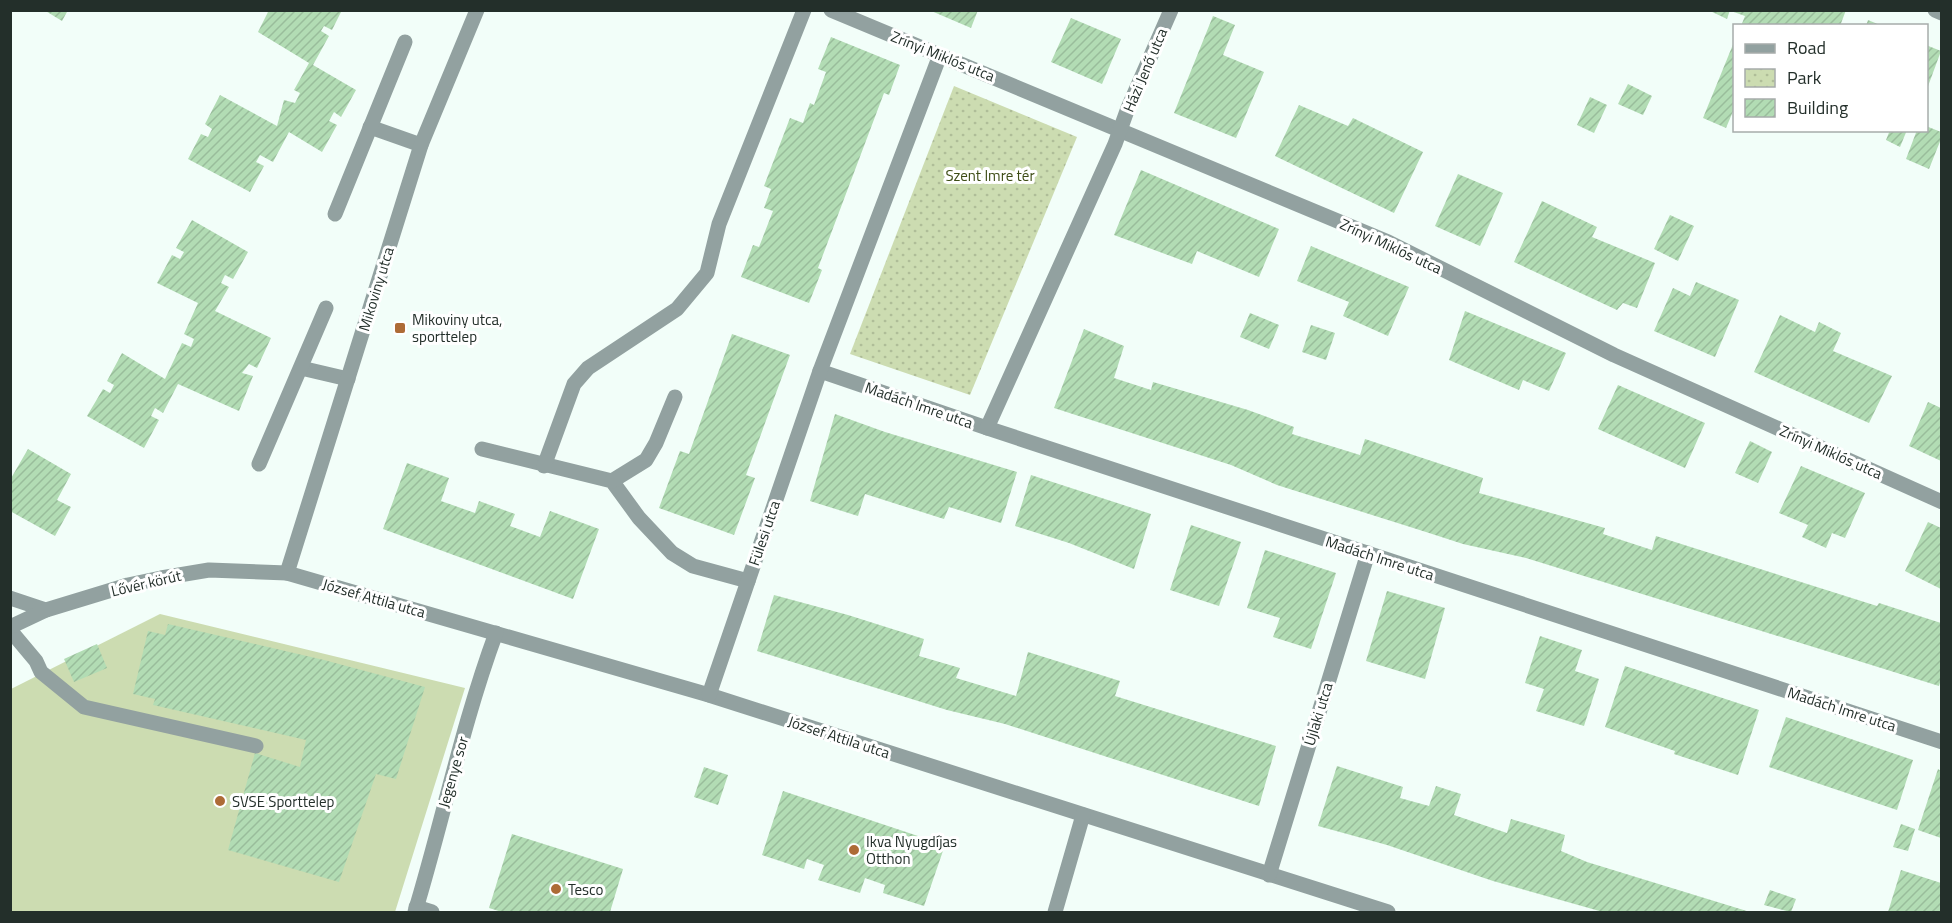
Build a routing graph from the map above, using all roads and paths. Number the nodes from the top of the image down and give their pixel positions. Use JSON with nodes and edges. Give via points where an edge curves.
{"nodes":[{"id":1,"x":477,"y":10,"type":"edge"},
{"id":2,"x":804,"y":10,"type":"edge"},
{"id":3,"x":831,"y":10,"type":"edge"},
{"id":4,"x":1171,"y":10,"type":"edge"},
{"id":5,"x":1935,"y":10,"type":"edge"},
{"id":6,"x":1941,"y":13,"type":"edge"},
{"id":7,"x":405,"y":42,"type":"dead end"},
{"id":8,"x":940,"y":55,"type":"junction"},
{"id":9,"x":370,"y":127,"type":"junction"},
{"id":10,"x":1121,"y":131,"type":"junction"},
{"id":11,"x":420,"y":145,"type":"junction"},
{"id":12,"x":335,"y":214,"type":"dead end"},
{"id":13,"x":327,"y":308,"type":"dead end"},
{"id":14,"x":301,"y":368,"type":"junction"},
{"id":15,"x":820,"y":371,"type":"junction"},
{"id":16,"x":348,"y":379,"type":"junction"},
{"id":17,"x":675,"y":397,"type":"dead end"},
{"id":18,"x":987,"y":428,"type":"junction"},
{"id":19,"x":483,"y":449,"type":"dead end"},
{"id":20,"x":259,"y":464,"type":"dead end"},
{"id":21,"x":544,"y":466,"type":"junction"},
{"id":22,"x":612,"y":482,"type":"junction"},
{"id":23,"x":1941,"y":502,"type":"edge"},
{"id":24,"x":1368,"y":554,"type":"junction"},
{"id":25,"x":287,"y":573,"type":"junction"},
{"id":26,"x":747,"y":581,"type":"junction"},
{"id":27,"x":10,"y":598,"type":"edge"},
{"id":28,"x":46,"y":610,"type":"junction"},
{"id":29,"x":10,"y":628,"type":"edge"},
{"id":30,"x":496,"y":633,"type":"junction"},
{"id":31,"x":709,"y":695,"type":"junction"},
{"id":32,"x":1941,"y":742,"type":"edge"},
{"id":33,"x":256,"y":746,"type":"dead end"},
{"id":34,"x":1083,"y":815,"type":"junction"},
{"id":35,"x":1269,"y":875,"type":"junction"},
{"id":36,"x":415,"y":910,"type":"edge"},
{"id":37,"x":432,"y":912,"type":"edge"},
{"id":38,"x":1055,"y":912,"type":"edge"},
{"id":39,"x":1388,"y":912,"type":"edge"}],
"edges":[{"from":1,"to":11,"type":"street","name":"Mikoviny utca"},
{"from":2,"to":21,"type":"street","via":[[719,224],[707,273],[677,309],[588,368],[574,384]]},
{"from":3,"to":8,"type":"street","name":"Zrínyi Miklós utca"},
{"from":4,"to":10,"type":"street","name":"Házi Jenő utca"},
{"from":5,"to":6,"type":"street"},
{"from":7,"to":9,"type":"street"},
{"from":8,"to":10,"type":"street","name":"Zrínyi Miklós utca"},
{"from":8,"to":15,"type":"street"},
{"from":9,"to":11,"type":"street"},
{"from":9,"to":12,"type":"street"},
{"from":10,"to":18,"type":"street"},
{"from":10,"to":23,"type":"street","name":"Zrínyi Miklós utca","via":[[1388,242],[1614,355]]},
{"from":11,"to":16,"type":"street","name":"Mikoviny utca"},
{"from":13,"to":14,"type":"street"},
{"from":14,"to":16,"type":"street"},
{"from":14,"to":20,"type":"street"},
{"from":15,"to":18,"type":"street","name":"Madách Imre utca"},
{"from":15,"to":26,"type":"street","name":"Fülesi utca"},
{"from":16,"to":25,"type":"street","name":"Mikoviny utca"},
{"from":17,"to":22,"type":"street","via":[[646,460]]},
{"from":18,"to":24,"type":"street","name":"Madách Imre utca"},
{"from":19,"to":21,"type":"street"},
{"from":21,"to":22,"type":"street"},
{"from":22,"to":26,"type":"street","via":[[672,553],[693,566]]},
{"from":24,"to":32,"type":"street","name":"Madách Imre utca"},
{"from":24,"to":35,"type":"street","name":"Újlaki utca"},
{"from":25,"to":28,"type":"street","name":"Lővér körút","via":[[209,570],[128,585]]},
{"from":25,"to":30,"type":"street","name":"József Attila utca"},
{"from":26,"to":31,"type":"street","name":"Fülesi utca"},
{"from":27,"to":28,"type":"street"},
{"from":28,"to":29,"type":"street","name":"Lővér körút"},
{"from":29,"to":33,"type":"street","via":[[40,672],[84,707]]},
{"from":30,"to":31,"type":"street","name":"József Attila utca"},
{"from":30,"to":36,"type":"street","name":"Jegenye sor"},
{"from":31,"to":34,"type":"street","name":"József Attila utca"},
{"from":34,"to":35,"type":"street","name":"József Attila utca"},
{"from":34,"to":38,"type":"street"},
{"from":35,"to":39,"type":"street","name":"József Attila utca"},
{"from":36,"to":37,"type":"street"}]}
